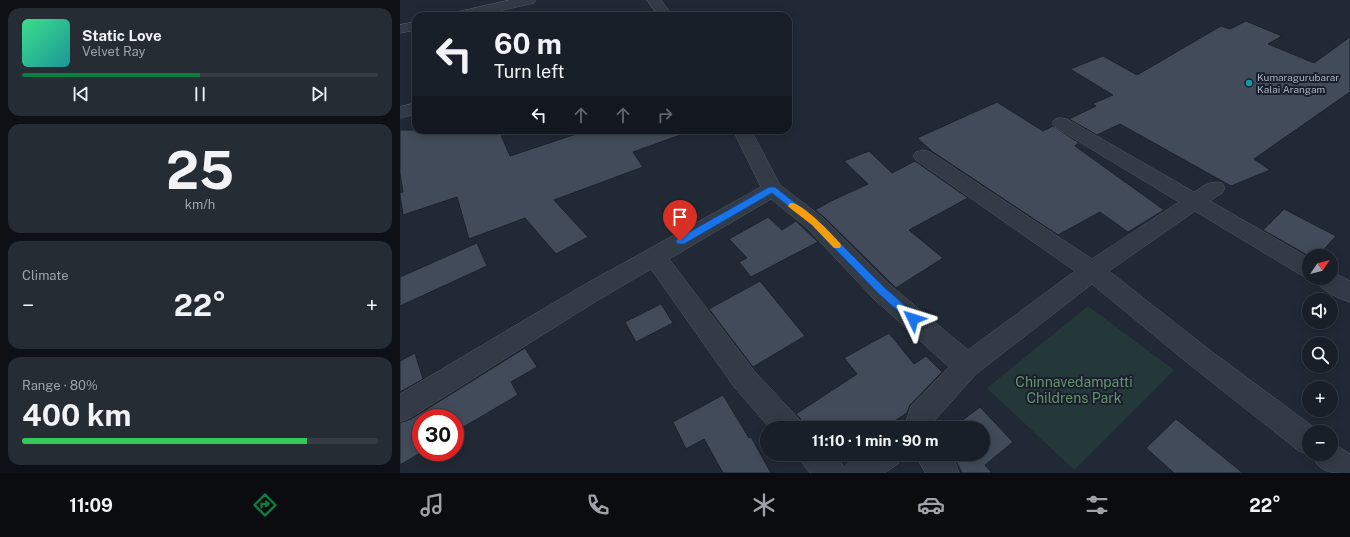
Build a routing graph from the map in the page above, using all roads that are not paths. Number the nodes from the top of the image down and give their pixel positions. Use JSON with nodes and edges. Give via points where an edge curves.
{"nodes":[{"id":1,"x":529,"y":0,"type":"edge"},
{"id":2,"x":654,"y":0,"type":"edge"},
{"id":3,"x":476,"y":12,"type":"edge"},
{"id":4,"x":663,"y":12,"type":"edge"},
{"id":5,"x":412,"y":27,"type":"edge"},
{"id":6,"x":400,"y":29,"type":"edge"},
{"id":7,"x":412,"y":109,"type":"edge"},
{"id":8,"x":400,"y":113,"type":"edge"},
{"id":9,"x":1061,"y":123,"type":"dead end"},
{"id":10,"x":744,"y":134,"type":"edge"},
{"id":11,"x":923,"y":156,"type":"dead end"},
{"id":12,"x":1215,"y":188,"type":"dead end"},
{"id":13,"x":772,"y":189,"type":"junction"},
{"id":14,"x":1195,"y":202,"type":"junction"},
{"id":15,"x":654,"y":256,"type":"junction"},
{"id":16,"x":1302,"y":265,"type":"edge"},
{"id":17,"x":1092,"y":271,"type":"junction"},
{"id":18,"x":1337,"y":285,"type":"edge"},
{"id":19,"x":1350,"y":293,"type":"edge"},
{"id":20,"x":967,"y":366,"type":"junction"},
{"id":21,"x":400,"y":409,"type":"edge"},
{"id":22,"x":783,"y":421,"type":"edge"},
{"id":23,"x":920,"y":421,"type":"edge"},
{"id":24,"x":1302,"y":436,"type":"edge"},
{"id":25,"x":819,"y":461,"type":"edge"},
{"id":26,"x":877,"y":461,"type":"edge"},
{"id":27,"x":935,"y":461,"type":"edge"},
{"id":28,"x":1335,"y":461,"type":"edge"},
{"id":29,"x":1350,"y":472,"type":"edge"},
{"id":30,"x":830,"y":473,"type":"edge"},
{"id":31,"x":858,"y":473,"type":"edge"},
{"id":32,"x":944,"y":473,"type":"edge"}],
"edges":[{"from":1,"to":3,"type":"street"},
{"from":2,"to":4,"type":"street"},
{"from":5,"to":6,"type":"street"},
{"from":7,"to":8,"type":"street"},
{"from":9,"to":14,"type":"street"},
{"from":10,"to":13,"type":"street"},
{"from":11,"to":17,"type":"street"},
{"from":12,"to":14,"type":"street"},
{"from":13,"to":15,"type":"street"},
{"from":13,"to":20,"type":"street","via":[[815,223],[881,291]]},
{"from":14,"to":16,"type":"street"},
{"from":14,"to":17,"type":"street"},
{"from":15,"to":21,"type":"street"},
{"from":15,"to":22,"type":"street","via":[[745,380]]},
{"from":17,"to":20,"type":"street"},
{"from":17,"to":24,"type":"street"},
{"from":18,"to":19,"type":"street"},
{"from":20,"to":23,"type":"street","via":[[921,415]]},
{"from":25,"to":30,"type":"street"},
{"from":26,"to":31,"type":"street"},
{"from":27,"to":32,"type":"street"},
{"from":28,"to":29,"type":"street"}]}
